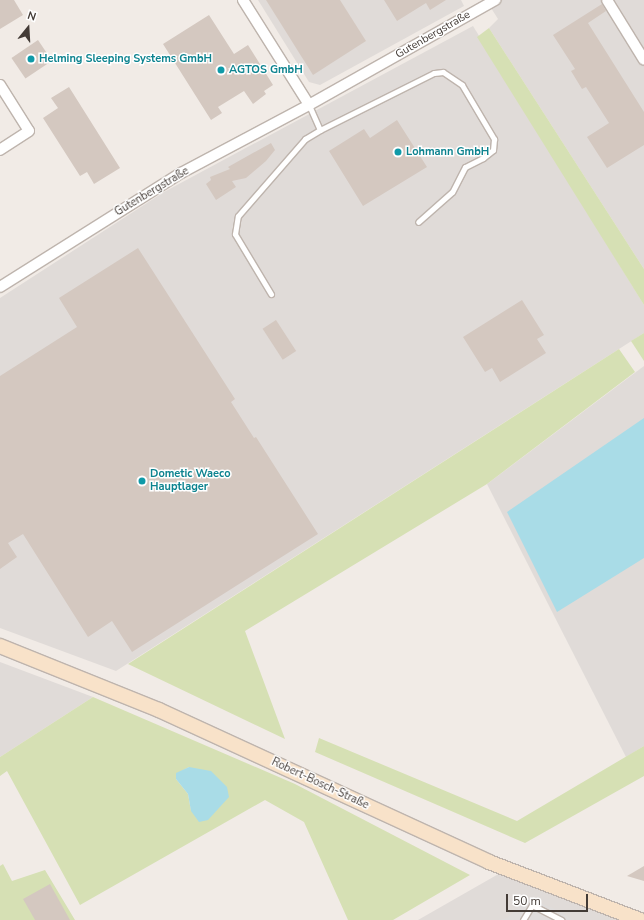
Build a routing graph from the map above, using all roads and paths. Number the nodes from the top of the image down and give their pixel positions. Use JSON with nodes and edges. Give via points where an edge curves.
{"nodes":[{"id":1,"x":243,"y":0,"type":"edge"},
{"id":2,"x":495,"y":0,"type":"edge"},
{"id":3,"x":607,"y":0,"type":"edge"},
{"id":4,"x":644,"y":60,"type":"edge"},
{"id":5,"x":0,"y":85,"type":"edge"},
{"id":6,"x":309,"y":105,"type":"junction"},
{"id":7,"x":320,"y":130,"type":"junction"},
{"id":8,"x":0,"y":150,"type":"edge"},
{"id":9,"x":418,"y":222,"type":"dead end"},
{"id":10,"x":0,"y":287,"type":"edge"},
{"id":11,"x":271,"y":294,"type":"dead end"},
{"id":12,"x":0,"y":646,"type":"edge"},
{"id":13,"x":523,"y":920,"type":"edge"},
{"id":14,"x":561,"y":920,"type":"edge"},
{"id":15,"x":640,"y":920,"type":"edge"}],
"edges":[{"from":1,"to":6,"type":"street"},
{"from":2,"to":6,"type":"street","name":"Gutenbergstraße"},
{"from":3,"to":4,"type":"street"},
{"from":5,"to":8,"type":"street","via":[[29,131]]},
{"from":6,"to":7,"type":"lane"},
{"from":6,"to":10,"type":"street","name":"Gutenbergstraße","via":[[181,173]]},
{"from":7,"to":9,"type":"lane","via":[[434,73],[443,72],[462,85],[494,139],[493,150],[465,167],[452,192]]},
{"from":7,"to":11,"type":"lane","via":[[305,139],[238,216],[235,234]]},
{"from":12,"to":15,"type":"street","name":"Robert-Bosch-Straße","via":[[152,707],[489,862]]},
{"from":13,"to":14,"type":"lane","via":[[532,905]]}]}
